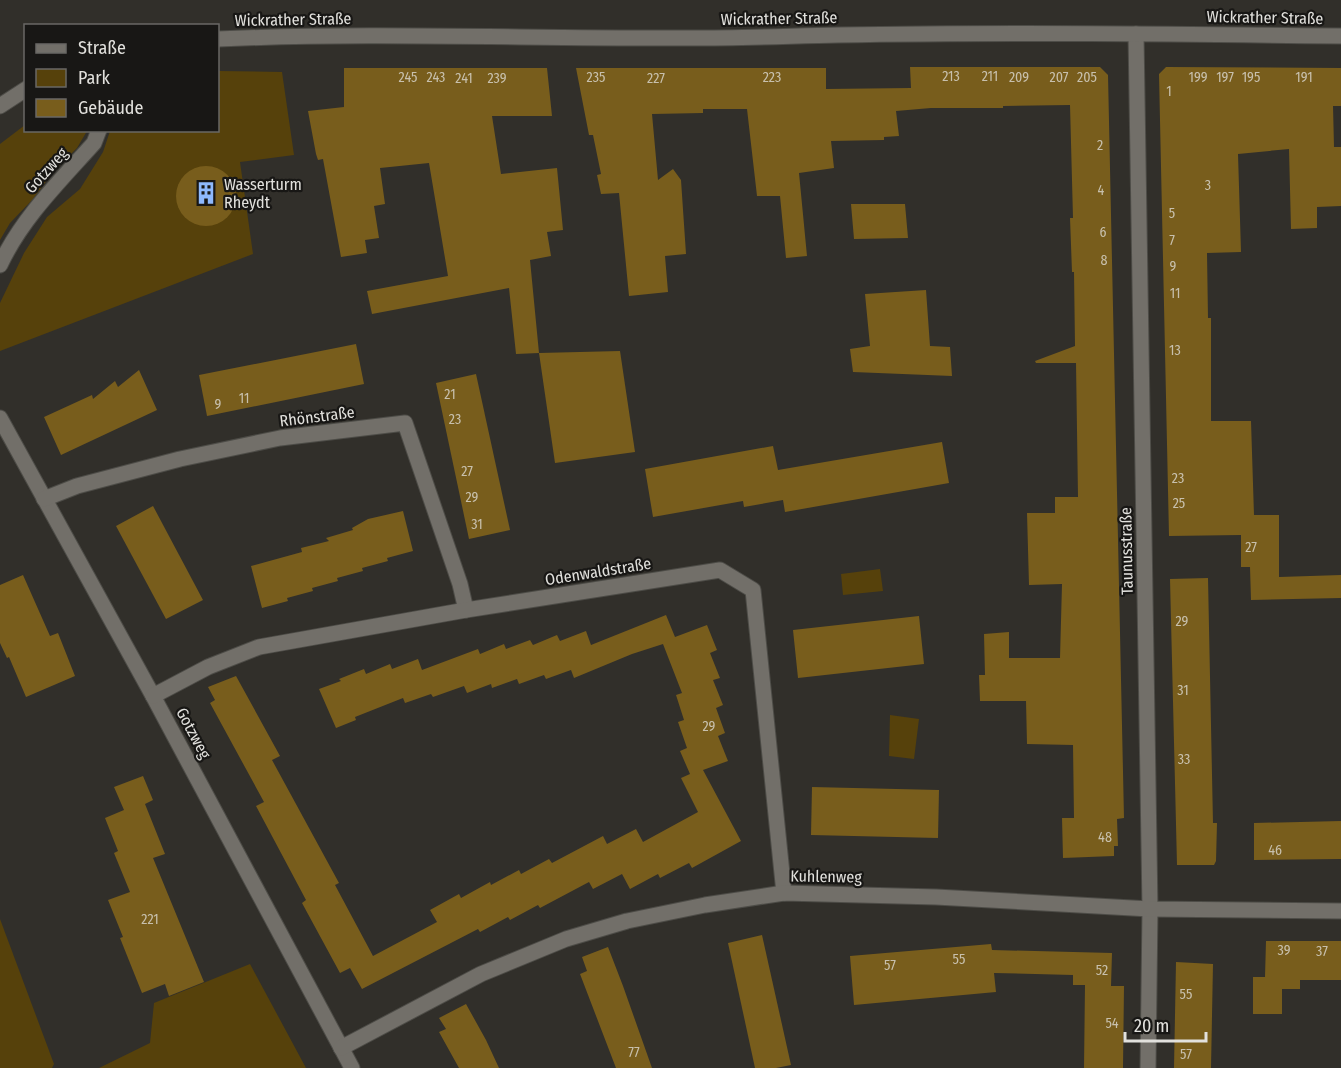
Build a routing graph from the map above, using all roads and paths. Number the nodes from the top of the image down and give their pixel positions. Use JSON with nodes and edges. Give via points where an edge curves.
{"nodes":[{"id":1,"x":1136,"y":34,"type":"junction"},
{"id":2,"x":1341,"y":36,"type":"edge"},
{"id":3,"x":219,"y":39,"type":"edge"},
{"id":4,"x":24,"y":90,"type":"edge"},
{"id":5,"x":0,"y":106,"type":"edge"},
{"id":6,"x":98,"y":132,"type":"edge"},
{"id":7,"x":0,"y":265,"type":"edge"},
{"id":8,"x":0,"y":418,"type":"edge"},
{"id":9,"x":44,"y":499,"type":"junction"},
{"id":10,"x":466,"y":610,"type":"junction"},
{"id":11,"x":153,"y":696,"type":"junction"},
{"id":12,"x":784,"y":893,"type":"junction"},
{"id":13,"x":1150,"y":909,"type":"junction"},
{"id":14,"x":1341,"y":910,"type":"edge"},
{"id":15,"x":341,"y":1048,"type":"junction"},
{"id":16,"x":352,"y":1068,"type":"edge"},
{"id":17,"x":1148,"y":1068,"type":"edge"}],
"edges":[{"from":1,"to":2,"type":"street","name":"Wickrather Straße"},
{"from":1,"to":3,"type":"street","name":"Wickrather Straße"},
{"from":1,"to":13,"type":"street","name":"Taunusstraße"},
{"from":4,"to":5,"type":"street"},
{"from":6,"to":7,"type":"street","name":"Gotzweg","via":[[94,143],[36,207]]},
{"from":8,"to":9,"type":"street","name":"Gotzweg"},
{"from":9,"to":10,"type":"street","name":"Rhönstraße","via":[[180,459],[280,438],[405,423]]},
{"from":9,"to":11,"type":"street","name":"Gotzweg"},
{"from":10,"to":11,"type":"street","name":"Odenwaldstraße","via":[[259,647],[208,667]]},
{"from":10,"to":12,"type":"street","name":"Odenwaldstraße","via":[[720,570],[753,590]]},
{"from":11,"to":15,"type":"street","name":"Gotzweg"},
{"from":12,"to":13,"type":"street","name":"Kuhlenweg"},
{"from":12,"to":15,"type":"street","name":"Kuhlenweg","via":[[627,921],[566,939],[481,974]]},
{"from":13,"to":14,"type":"street","name":"Kuhlenweg"},
{"from":13,"to":17,"type":"street","name":"Taunusstraße"},
{"from":15,"to":16,"type":"street","name":"Gotzweg"}]}
